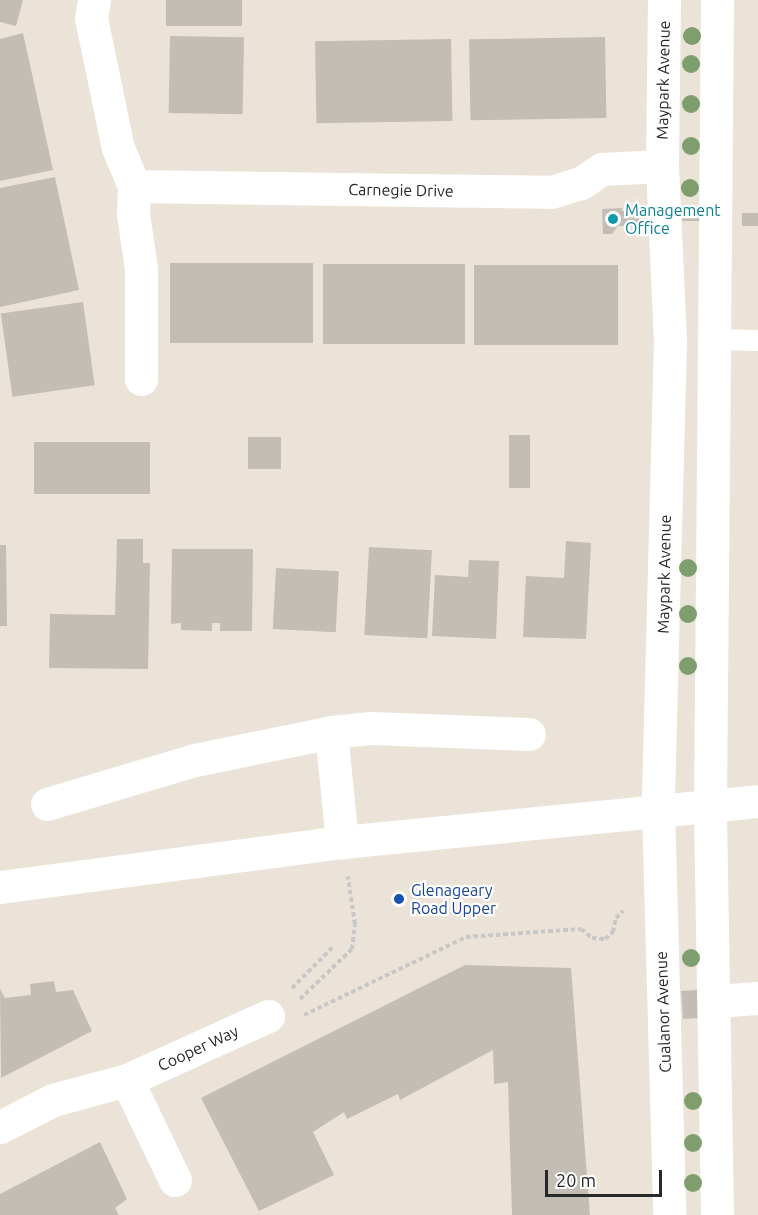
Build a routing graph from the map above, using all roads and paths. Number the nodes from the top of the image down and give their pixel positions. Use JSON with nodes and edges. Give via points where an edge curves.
{"nodes":[{"id":1,"x":94,"y":0,"type":"edge"},
{"id":2,"x":664,"y":0,"type":"edge"},
{"id":3,"x":717,"y":0,"type":"edge"},
{"id":4,"x":662,"y":166,"type":"junction"},
{"id":5,"x":134,"y":186,"type":"junction"},
{"id":6,"x":670,"y":339,"type":"junction"},
{"id":7,"x":716,"y":339,"type":"junction"},
{"id":8,"x":758,"y":340,"type":"edge"},
{"id":9,"x":141,"y":379,"type":"dead end"},
{"id":10,"x":331,"y":732,"type":"junction"},
{"id":11,"x":529,"y":734,"type":"dead end"},
{"id":12,"x":758,"y":801,"type":"edge"},
{"id":13,"x":47,"y":804,"type":"dead end"},
{"id":14,"x":710,"y":805,"type":"junction"},
{"id":15,"x":658,"y":809,"type":"junction"},
{"id":16,"x":342,"y":842,"type":"junction"},
{"id":17,"x":0,"y":887,"type":"edge"},
{"id":18,"x":623,"y":911,"type":"dead end"},
{"id":19,"x":334,"y":946,"type":"dead end"},
{"id":20,"x":758,"y":998,"type":"edge"},
{"id":21,"x":715,"y":1001,"type":"junction"},
{"id":22,"x":268,"y":1016,"type":"junction"},
{"id":23,"x":127,"y":1080,"type":"junction"},
{"id":24,"x":0,"y":1127,"type":"edge"},
{"id":25,"x":175,"y":1180,"type":"dead end"},
{"id":26,"x":669,"y":1215,"type":"edge"},
{"id":27,"x":717,"y":1215,"type":"edge"}],
"edges":[{"from":1,"to":5,"type":"street","via":[[92,18],[118,148]]},
{"from":2,"to":4,"type":"street","name":"Maypark Avenue"},
{"from":3,"to":7,"type":"street"},
{"from":4,"to":5,"type":"street","name":"Carnegie Drive","via":[[602,169],[564,190],[551,192]]},
{"from":4,"to":6,"type":"street","name":"Maypark Avenue"},
{"from":5,"to":9,"type":"street","via":[[133,214],[141,269]]},
{"from":6,"to":7,"type":"street"},
{"from":6,"to":15,"type":"street","name":"Maypark Avenue"},
{"from":7,"to":8,"type":"lane"},
{"from":7,"to":14,"type":"street"},
{"from":10,"to":11,"type":"street","via":[[371,728]]},
{"from":10,"to":13,"type":"street","via":[[195,760]]},
{"from":10,"to":16,"type":"street"},
{"from":12,"to":14,"type":"street"},
{"from":14,"to":15,"type":"street"},
{"from":14,"to":21,"type":"street"},
{"from":15,"to":16,"type":"street"},
{"from":15,"to":26,"type":"street","name":"Cualanor Avenue"},
{"from":16,"to":17,"type":"street"},
{"from":16,"to":22,"type":"path","via":[[356,924],[352,949],[304,997]]},
{"from":18,"to":22,"type":"path","via":[[605,939],[592,938],[582,929],[466,937],[309,1015]]},
{"from":19,"to":22,"type":"path"},
{"from":20,"to":21,"type":"street"},
{"from":21,"to":27,"type":"street"},
{"from":22,"to":23,"type":"street","name":"Cooper Way"},
{"from":23,"to":24,"type":"street","name":"Cooper Way","via":[[53,1100]]},
{"from":23,"to":25,"type":"street"}]}
